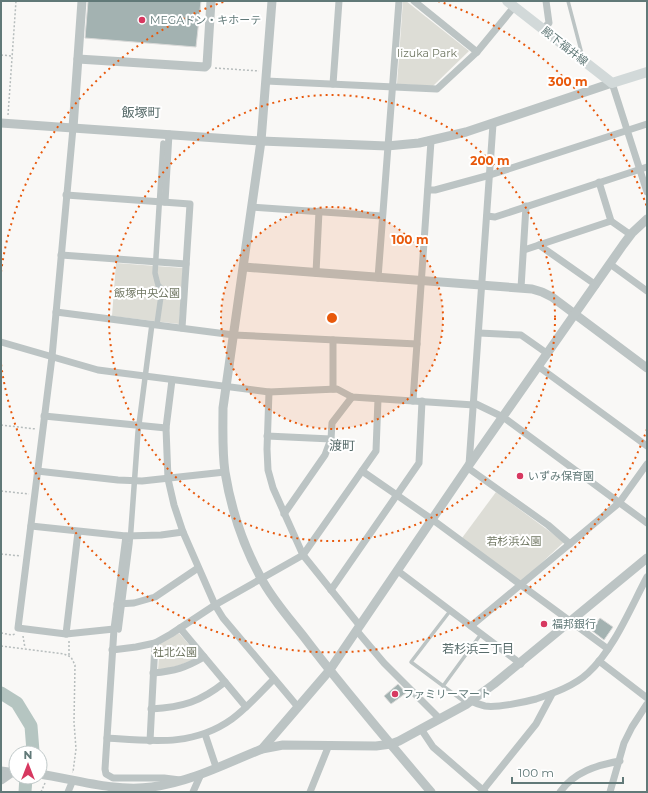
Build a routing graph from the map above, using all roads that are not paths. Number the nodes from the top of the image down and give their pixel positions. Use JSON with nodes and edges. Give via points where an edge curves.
{"nodes":[{"id":1,"x":82,"y":1,"type":"edge"},
{"id":2,"x":210,"y":1,"type":"edge"},
{"id":3,"x":272,"y":1,"type":"edge"},
{"id":4,"x":339,"y":1,"type":"edge"},
{"id":5,"x":399,"y":1,"type":"edge"},
{"id":6,"x":414,"y":1,"type":"edge"},
{"id":7,"x":546,"y":1,"type":"edge"},
{"id":8,"x":568,"y":1,"type":"edge"},
{"id":9,"x":512,"y":3,"type":"edge"},
{"id":10,"x":543,"y":29,"type":"junction"},
{"id":11,"x":477,"y":52,"type":"junction"},
{"id":12,"x":78,"y":59,"type":"junction"},
{"id":13,"x":584,"y":60,"type":"junction"},
{"id":14,"x":647,"y":72,"type":"edge"},
{"id":15,"x":266,"y":80,"type":"junction"},
{"id":16,"x":333,"y":84,"type":"junction"},
{"id":17,"x":612,"y":84,"type":"junction"},
{"id":18,"x":393,"y":87,"type":"junction"},
{"id":19,"x":4,"y":123,"type":"edge"},
{"id":20,"x":493,"y":124,"type":"junction"},
{"id":21,"x":647,"y":124,"type":"edge"},
{"id":22,"x":73,"y":128,"type":"junction"},
{"id":23,"x":626,"y":131,"type":"junction"},
{"id":24,"x":170,"y":134,"type":"junction"},
{"id":25,"x":431,"y":141,"type":"junction"},
{"id":26,"x":261,"y":142,"type":"junction"},
{"id":27,"x":163,"y":143,"type":"dead end"},
{"id":28,"x":387,"y":146,"type":"junction"},
{"id":29,"x":647,"y":167,"type":"edge"},
{"id":30,"x":640,"y":170,"type":"junction"},
{"id":31,"x":490,"y":175,"type":"junction"},
{"id":32,"x":599,"y":182,"type":"junction"},
{"id":33,"x":428,"y":190,"type":"junction"},
{"id":34,"x":647,"y":192,"type":"edge"},
{"id":35,"x":66,"y":195,"type":"junction"},
{"id":36,"x":162,"y":202,"type":"junction"},
{"id":37,"x":252,"y":206,"type":"junction"},
{"id":38,"x":526,"y":206,"type":"junction"},
{"id":39,"x":319,"y":211,"type":"junction"},
{"id":40,"x":382,"y":216,"type":"junction"},
{"id":41,"x":487,"y":216,"type":"junction"},
{"id":42,"x":647,"y":219,"type":"edge"},
{"id":43,"x":611,"y":222,"type":"junction"},
{"id":44,"x":631,"y":235,"type":"junction"},
{"id":45,"x":539,"y":245,"type":"junction"},
{"id":46,"x":524,"y":250,"type":"junction"},
{"id":47,"x":61,"y":255,"type":"junction"},
{"id":48,"x":155,"y":262,"type":"junction"},
{"id":49,"x":186,"y":264,"type":"junction"},
{"id":50,"x":610,"y":264,"type":"junction"},
{"id":51,"x":244,"y":267,"type":"junction"},
{"id":52,"x":316,"y":273,"type":"junction"},
{"id":53,"x":378,"y":278,"type":"junction"},
{"id":54,"x":422,"y":281,"type":"junction"},
{"id":55,"x":596,"y":284,"type":"junction"},
{"id":56,"x":482,"y":285,"type":"junction"},
{"id":57,"x":521,"y":288,"type":"junction"},
{"id":58,"x":162,"y":289,"type":"junction"},
{"id":59,"x":647,"y":291,"type":"edge"},
{"id":60,"x":184,"y":298,"type":"junction"},
{"id":61,"x":56,"y":312,"type":"junction"},
{"id":62,"x":575,"y":315,"type":"junction"},
{"id":63,"x":154,"y":324,"type":"junction"},
{"id":64,"x":182,"y":328,"type":"junction"},
{"id":65,"x":479,"y":332,"type":"junction"},
{"id":66,"x":234,"y":335,"type":"junction"},
{"id":67,"x":333,"y":340,"type":"junction"},
{"id":68,"x":1,"y":342,"type":"edge"},
{"id":69,"x":417,"y":344,"type":"junction"},
{"id":70,"x":548,"y":354,"type":"junction"},
{"id":71,"x":52,"y":357,"type":"junction"},
{"id":72,"x":539,"y":367,"type":"junction"},
{"id":73,"x":647,"y":368,"type":"edge"},
{"id":74,"x":144,"y":376,"type":"junction"},
{"id":75,"x":172,"y":380,"type":"junction"},
{"id":76,"x":226,"y":387,"type":"junction"},
{"id":77,"x":333,"y":389,"type":"junction"},
{"id":78,"x":269,"y":392,"type":"junction"},
{"id":79,"x":352,"y":397,"type":"junction"},
{"id":80,"x":378,"y":399,"type":"junction"},
{"id":81,"x":413,"y":401,"type":"junction"},
{"id":82,"x":422,"y":401,"type":"junction"},
{"id":83,"x":474,"y":404,"type":"junction"},
{"id":84,"x":44,"y":416,"type":"junction"},
{"id":85,"x":503,"y":417,"type":"junction"},
{"id":86,"x":138,"y":427,"type":"junction"},
{"id":87,"x":166,"y":428,"type":"junction"},
{"id":88,"x":268,"y":436,"type":"junction"},
{"id":89,"x":331,"y":439,"type":"junction"},
{"id":90,"x":647,"y":446,"type":"edge"},
{"id":91,"x":647,"y":464,"type":"edge"},
{"id":92,"x":468,"y":466,"type":"junction"},
{"id":93,"x":362,"y":470,"type":"junction"},
{"id":94,"x":37,"y":471,"type":"junction"},
{"id":95,"x":225,"y":472,"type":"junction"},
{"id":96,"x":168,"y":479,"type":"junction"},
{"id":97,"x":135,"y":481,"type":"junction"},
{"id":98,"x":397,"y":495,"type":"junction"},
{"id":99,"x":619,"y":503,"type":"junction"},
{"id":100,"x":284,"y":514,"type":"junction"},
{"id":101,"x":433,"y":520,"type":"junction"},
{"id":102,"x":647,"y":523,"type":"edge"},
{"id":103,"x":31,"y":526,"type":"junction"},
{"id":104,"x":78,"y":532,"type":"junction"},
{"id":105,"x":183,"y":532,"type":"junction"},
{"id":106,"x":128,"y":536,"type":"junction"},
{"id":107,"x":570,"y":544,"type":"junction"},
{"id":108,"x":303,"y":555,"type":"junction"},
{"id":109,"x":647,"y":558,"type":"edge"},
{"id":110,"x":198,"y":568,"type":"junction"},
{"id":111,"x":398,"y":571,"type":"junction"},
{"id":112,"x":647,"y":577,"type":"edge"},
{"id":113,"x":261,"y":580,"type":"junction"},
{"id":114,"x":521,"y":585,"type":"junction"},
{"id":115,"x":331,"y":590,"type":"junction"},
{"id":116,"x":120,"y":604,"type":"junction"},
{"id":117,"x":215,"y":605,"type":"junction"},
{"id":118,"x":450,"y":610,"type":"junction"},
{"id":119,"x":570,"y":621,"type":"junction"},
{"id":120,"x":471,"y":626,"type":"junction"},
{"id":121,"x":180,"y":628,"type":"junction"},
{"id":122,"x":358,"y":628,"type":"junction"},
{"id":123,"x":116,"y":630,"type":"junction"},
{"id":124,"x":67,"y":633,"type":"junction"},
{"id":125,"x":481,"y":634,"type":"junction"},
{"id":126,"x":155,"y":643,"type":"junction"},
{"id":127,"x":608,"y":649,"type":"junction"},
{"id":128,"x":112,"y":650,"type":"junction"},
{"id":129,"x":204,"y":657,"type":"junction"},
{"id":130,"x":599,"y":661,"type":"junction"},
{"id":131,"x":521,"y":664,"type":"junction"},
{"id":132,"x":329,"y":671,"type":"junction"},
{"id":133,"x":153,"y":674,"type":"junction"},
{"id":134,"x":274,"y":679,"type":"junction"},
{"id":135,"x":225,"y":682,"type":"junction"},
{"id":136,"x":443,"y":686,"type":"junction"},
{"id":137,"x":552,"y":694,"type":"junction"},
{"id":138,"x":647,"y":698,"type":"edge"},
{"id":139,"x":469,"y":702,"type":"junction"},
{"id":140,"x":647,"y":704,"type":"edge"},
{"id":141,"x":246,"y":707,"type":"junction"},
{"id":142,"x":298,"y":707,"type":"junction"},
{"id":143,"x":151,"y":709,"type":"junction"},
{"id":144,"x":440,"y":719,"type":"junction"},
{"id":145,"x":421,"y":730,"type":"junction"},
{"id":146,"x":205,"y":734,"type":"junction"},
{"id":147,"x":107,"y":738,"type":"junction"},
{"id":148,"x":150,"y":741,"type":"junction"},
{"id":149,"x":391,"y":744,"type":"junction"},
{"id":150,"x":329,"y":745,"type":"junction"},
{"id":151,"x":262,"y":749,"type":"junction"},
{"id":152,"x":620,"y":761,"type":"junction"},
{"id":153,"x":216,"y":768,"type":"junction"},
{"id":154,"x":201,"y":774,"type":"junction"},
{"id":155,"x":48,"y":775,"type":"edge"},
{"id":156,"x":69,"y":779,"type":"junction"},
{"id":157,"x":182,"y":781,"type":"junction"},
{"id":158,"x":151,"y":790,"type":"edge"},
{"id":159,"x":484,"y":791,"type":"edge"},
{"id":160,"x":68,"y":792,"type":"edge"},
{"id":161,"x":193,"y":792,"type":"edge"},
{"id":162,"x":310,"y":792,"type":"edge"},
{"id":163,"x":431,"y":792,"type":"edge"},
{"id":164,"x":560,"y":792,"type":"edge"},
{"id":165,"x":610,"y":792,"type":"edge"}],
"edges":[{"from":1,"to":12,"type":"street"},
{"from":2,"to":12,"type":"street","via":[[205,67]]},
{"from":3,"to":15,"type":"street"},
{"from":4,"to":16,"type":"street"},
{"from":5,"to":18,"type":"street"},
{"from":6,"to":11,"type":"street"},
{"from":7,"to":10,"type":"street","via":[[549,23]]},
{"from":8,"to":13,"type":"lane"},
{"from":9,"to":10,"type":"main road","name":"殿下福井線"},
{"from":9,"to":11,"type":"street"},
{"from":10,"to":13,"type":"main road","name":"殿下福井線"},
{"from":11,"to":18,"type":"street","via":[[437,89]]},
{"from":12,"to":22,"type":"street"},
{"from":13,"to":17,"type":"main road","name":"殿下福井線"},
{"from":14,"to":17,"type":"main road"},
{"from":15,"to":16,"type":"street"},
{"from":15,"to":26,"type":"street"},
{"from":16,"to":18,"type":"street"},
{"from":17,"to":20,"type":"street"},
{"from":17,"to":23,"type":"street"},
{"from":18,"to":28,"type":"street"},
{"from":19,"to":22,"type":"street"},
{"from":20,"to":25,"type":"street"},
{"from":20,"to":31,"type":"street"},
{"from":21,"to":23,"type":"street"},
{"from":22,"to":24,"type":"street"},
{"from":22,"to":35,"type":"street"},
{"from":23,"to":30,"type":"street"},
{"from":23,"to":31,"type":"street"},
{"from":24,"to":26,"type":"street"},
{"from":24,"to":36,"type":"street"},
{"from":25,"to":28,"type":"street"},
{"from":25,"to":33,"type":"street"},
{"from":26,"to":28,"type":"street"},
{"from":26,"to":37,"type":"street"},
{"from":27,"to":36,"type":"street"},
{"from":28,"to":40,"type":"street"},
{"from":29,"to":30,"type":"street"},
{"from":30,"to":32,"type":"street"},
{"from":30,"to":34,"type":"street"},
{"from":31,"to":33,"type":"street"},
{"from":31,"to":41,"type":"street"},
{"from":32,"to":38,"type":"street"},
{"from":32,"to":43,"type":"street"},
{"from":33,"to":54,"type":"street"},
{"from":35,"to":36,"type":"street"},
{"from":35,"to":47,"type":"street"},
{"from":36,"to":48,"type":"street"},
{"from":36,"to":49,"type":"street","via":[[190,204]]},
{"from":37,"to":39,"type":"street"},
{"from":37,"to":51,"type":"street"},
{"from":38,"to":41,"type":"street","via":[[495,217]]},
{"from":38,"to":46,"type":"street"},
{"from":39,"to":40,"type":"street"},
{"from":39,"to":52,"type":"street"},
{"from":40,"to":53,"type":"street"},
{"from":41,"to":56,"type":"street"},
{"from":42,"to":44,"type":"street"},
{"from":43,"to":44,"type":"street"},
{"from":43,"to":45,"type":"street"},
{"from":44,"to":50,"type":"street"},
{"from":45,"to":46,"type":"street"},
{"from":45,"to":55,"type":"street"},
{"from":46,"to":57,"type":"street"},
{"from":47,"to":48,"type":"street"},
{"from":47,"to":61,"type":"street"},
{"from":48,"to":49,"type":"street"},
{"from":48,"to":58,"type":"street","via":[[156,279]]},
{"from":49,"to":60,"type":"street"},
{"from":50,"to":55,"type":"street"},
{"from":50,"to":59,"type":"street"},
{"from":51,"to":52,"type":"street"},
{"from":51,"to":66,"type":"street"},
{"from":52,"to":53,"type":"street"},
{"from":53,"to":54,"type":"street"},
{"from":54,"to":56,"type":"street"},
{"from":54,"to":69,"type":"street"},
{"from":55,"to":62,"type":"street"},
{"from":56,"to":57,"type":"street"},
{"from":56,"to":65,"type":"street"},
{"from":57,"to":62,"type":"street","via":[[542,292]]},
{"from":58,"to":60,"type":"street","via":[[168,294]]},
{"from":58,"to":63,"type":"street"},
{"from":60,"to":64,"type":"street"},
{"from":61,"to":63,"type":"street"},
{"from":61,"to":71,"type":"street"},
{"from":62,"to":70,"type":"street"},
{"from":62,"to":73,"type":"street"},
{"from":63,"to":64,"type":"street"},
{"from":63,"to":74,"type":"street"},
{"from":64,"to":66,"type":"street"},
{"from":65,"to":70,"type":"street","via":[[521,335]]},
{"from":65,"to":83,"type":"street"},
{"from":66,"to":67,"type":"street"},
{"from":66,"to":76,"type":"street"},
{"from":67,"to":69,"type":"street"},
{"from":67,"to":77,"type":"street"},
{"from":68,"to":71,"type":"street"},
{"from":69,"to":81,"type":"street"},
{"from":70,"to":72,"type":"street"},
{"from":71,"to":74,"type":"street","via":[[98,370]]},
{"from":71,"to":84,"type":"street"},
{"from":72,"to":85,"type":"street"},
{"from":72,"to":90,"type":"street"},
{"from":74,"to":75,"type":"street"},
{"from":74,"to":86,"type":"street"},
{"from":75,"to":76,"type":"street"},
{"from":75,"to":87,"type":"street"},
{"from":76,"to":78,"type":"street"},
{"from":76,"to":95,"type":"street","via":[[223,408]]},
{"from":77,"to":78,"type":"street"},
{"from":77,"to":79,"type":"street"},
{"from":78,"to":88,"type":"street"},
{"from":79,"to":80,"type":"street"},
{"from":79,"to":89,"type":"street","via":[[332,423]]},
{"from":80,"to":81,"type":"street"},
{"from":80,"to":93,"type":"street","via":[[376,451]]},
{"from":81,"to":82,"type":"street"},
{"from":82,"to":83,"type":"street"},
{"from":82,"to":98,"type":"street","via":[[419,463]]},
{"from":83,"to":85,"type":"street"},
{"from":83,"to":92,"type":"street"},
{"from":84,"to":86,"type":"street"},
{"from":84,"to":94,"type":"street"},
{"from":85,"to":92,"type":"street"},
{"from":85,"to":99,"type":"street"},
{"from":86,"to":87,"type":"street"},
{"from":86,"to":97,"type":"street"},
{"from":87,"to":96,"type":"street"},
{"from":88,"to":89,"type":"street"},
{"from":88,"to":100,"type":"street","via":[[268,470]]},
{"from":89,"to":100,"type":"street","via":[[325,455]]},
{"from":91,"to":99,"type":"street"},
{"from":92,"to":101,"type":"street"},
{"from":92,"to":107,"type":"street"},
{"from":93,"to":98,"type":"street"},
{"from":93,"to":108,"type":"street"},
{"from":94,"to":97,"type":"street"},
{"from":94,"to":103,"type":"street"},
{"from":95,"to":96,"type":"street"},
{"from":95,"to":113,"type":"street","via":[[236,518]]},
{"from":96,"to":97,"type":"street"},
{"from":96,"to":105,"type":"street"},
{"from":97,"to":106,"type":"street"},
{"from":98,"to":101,"type":"street"},
{"from":98,"to":115,"type":"street"},
{"from":99,"to":102,"type":"street"},
{"from":99,"to":107,"type":"street"},
{"from":100,"to":108,"type":"street"},
{"from":101,"to":111,"type":"street"},
{"from":101,"to":114,"type":"street"},
{"from":103,"to":104,"type":"street"},
{"from":103,"to":124,"type":"street","via":[[20,628]]},
{"from":104,"to":106,"type":"street"},
{"from":104,"to":124,"type":"street"},
{"from":105,"to":106,"type":"street"},
{"from":105,"to":110,"type":"street"},
{"from":106,"to":116,"type":"street"},
{"from":107,"to":114,"type":"street"},
{"from":108,"to":113,"type":"street"},
{"from":108,"to":115,"type":"street"},
{"from":109,"to":119,"type":"street"},
{"from":110,"to":116,"type":"street","via":[[155,597]]},
{"from":110,"to":117,"type":"street"},
{"from":111,"to":118,"type":"street"},
{"from":111,"to":122,"type":"street"},
{"from":112,"to":127,"type":"street"},
{"from":113,"to":117,"type":"street"},
{"from":113,"to":132,"type":"street"},
{"from":114,"to":119,"type":"street"},
{"from":114,"to":120,"type":"street"},
{"from":115,"to":122,"type":"street"},
{"from":116,"to":123,"type":"street"},
{"from":117,"to":121,"type":"street"},
{"from":117,"to":134,"type":"street"},
{"from":118,"to":120,"type":"street"},
{"from":118,"to":136,"type":"lane","via":[[411,662]]},
{"from":119,"to":127,"type":"street"},
{"from":119,"to":131,"type":"street"},
{"from":120,"to":125,"type":"street"},
{"from":121,"to":126,"type":"street"},
{"from":121,"to":129,"type":"street"},
{"from":122,"to":132,"type":"street"},
{"from":122,"to":144,"type":"street","via":[[384,663]]},
{"from":123,"to":124,"type":"street"},
{"from":123,"to":128,"type":"street"},
{"from":125,"to":131,"type":"street"},
{"from":125,"to":136,"type":"lane"},
{"from":126,"to":128,"type":"street"},
{"from":126,"to":133,"type":"street"},
{"from":127,"to":130,"type":"street"},
{"from":128,"to":147,"type":"street"},
{"from":129,"to":133,"type":"street","via":[[188,666]]},
{"from":129,"to":135,"type":"street"},
{"from":130,"to":137,"type":"street","via":[[588,673]]},
{"from":130,"to":138,"type":"street"},
{"from":131,"to":139,"type":"street"},
{"from":132,"to":142,"type":"street"},
{"from":132,"to":149,"type":"street"},
{"from":133,"to":143,"type":"street"},
{"from":134,"to":141,"type":"street"},
{"from":134,"to":142,"type":"street"},
{"from":135,"to":141,"type":"street"},
{"from":135,"to":143,"type":"street","via":[[192,702],[172,708]]},
{"from":136,"to":139,"type":"lane"},
{"from":137,"to":139,"type":"street","via":[[525,703],[486,706]]},
{"from":137,"to":159,"type":"street","via":[[536,724]]},
{"from":139,"to":144,"type":"street"},
{"from":140,"to":152,"type":"street","via":[[632,727]]},
{"from":141,"to":146,"type":"street","via":[[231,720]]},
{"from":142,"to":151,"type":"street"},
{"from":143,"to":148,"type":"street"},
{"from":144,"to":145,"type":"street"},
{"from":145,"to":149,"type":"street"},
{"from":145,"to":159,"type":"street","via":[[433,747]]},
{"from":146,"to":148,"type":"street","via":[[174,741]]},
{"from":146,"to":153,"type":"street"},
{"from":147,"to":148,"type":"street"},
{"from":147,"to":157,"type":"street","via":[[105,769],[108,776]]},
{"from":149,"to":150,"type":"street"},
{"from":149,"to":163,"type":"street"},
{"from":150,"to":151,"type":"street","via":[[283,745]]},
{"from":150,"to":162,"type":"street"},
{"from":151,"to":153,"type":"street"},
{"from":152,"to":164,"type":"street","via":[[593,767],[576,777]]},
{"from":152,"to":165,"type":"street"},
{"from":153,"to":154,"type":"street"},
{"from":154,"to":157,"type":"street"},
{"from":154,"to":161,"type":"street"},
{"from":155,"to":156,"type":"street"},
{"from":156,"to":158,"type":"street"},
{"from":156,"to":160,"type":"street"},
{"from":157,"to":158,"type":"street"}]}
